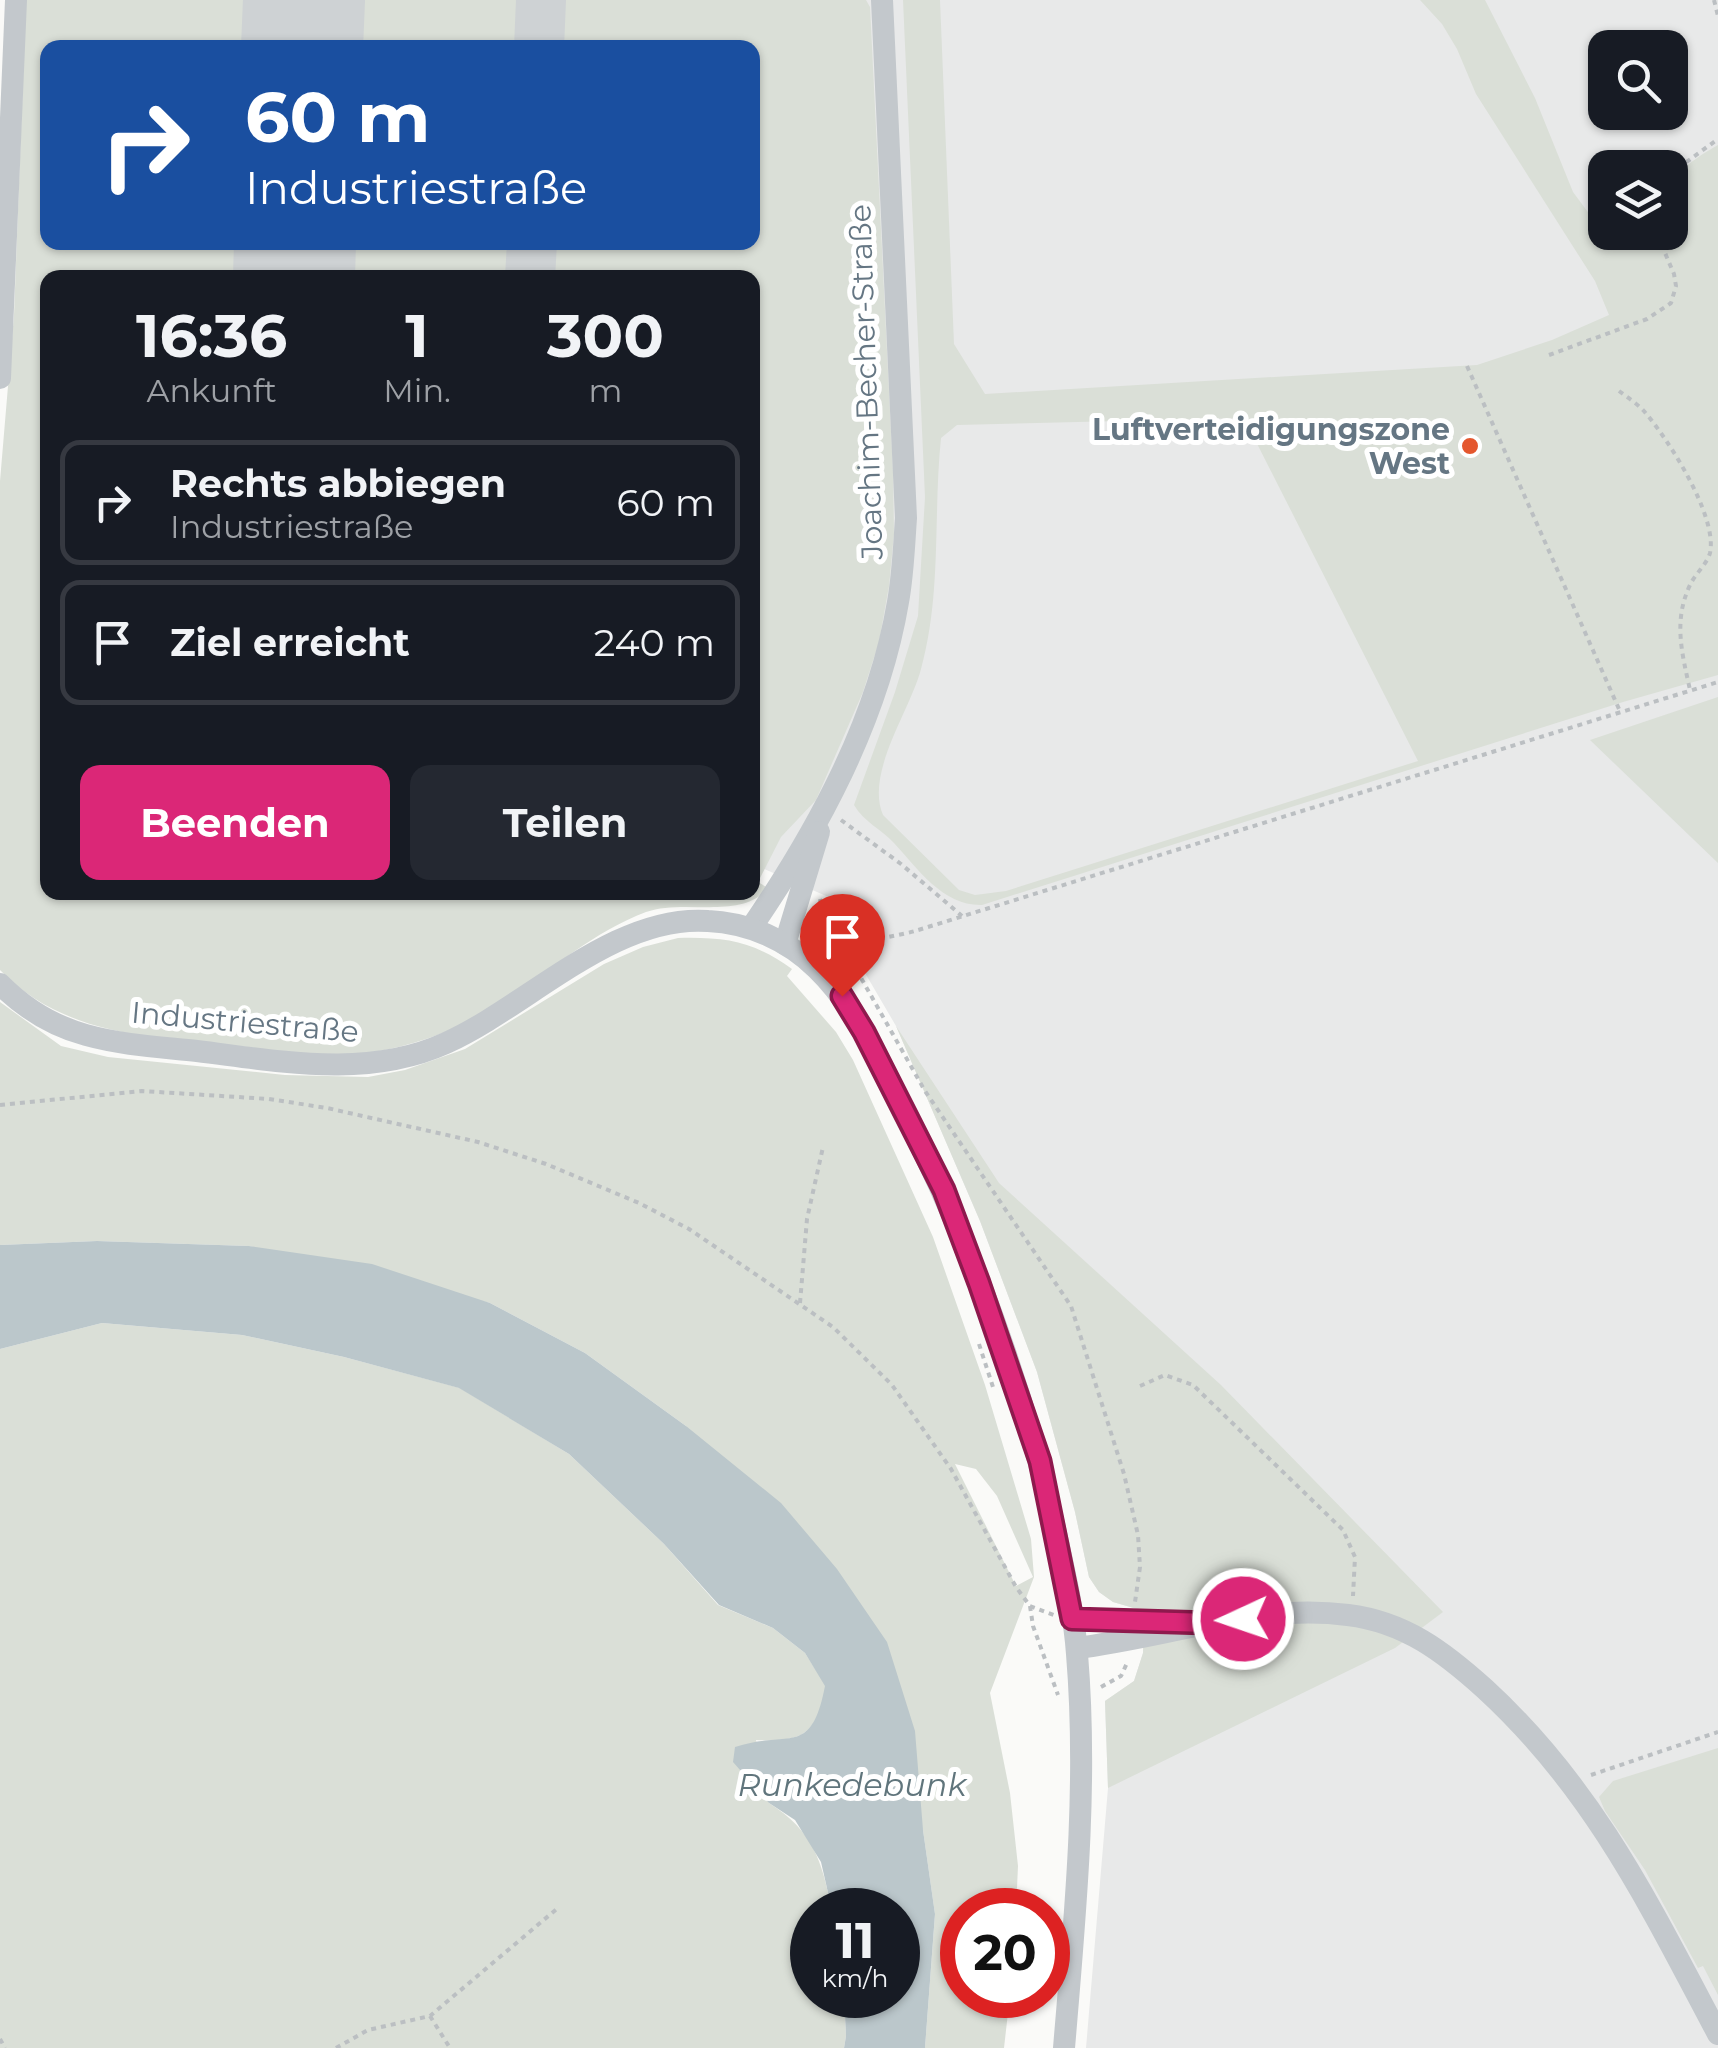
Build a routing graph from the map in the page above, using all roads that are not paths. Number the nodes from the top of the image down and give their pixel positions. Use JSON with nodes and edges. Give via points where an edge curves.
{"nodes":[{"id":1,"x":16,"y":0,"type":"edge"},
{"id":2,"x":882,"y":0,"type":"edge"},
{"id":3,"x":0,"y":378,"type":"edge"},
{"id":4,"x":825,"y":810,"type":"junction"},
{"id":5,"x":751,"y":928,"type":"junction"},
{"id":6,"x":785,"y":944,"type":"junction"},
{"id":7,"x":0,"y":984,"type":"edge"},
{"id":8,"x":1061,"y":1617,"type":"junction"},
{"id":9,"x":1132,"y":1630,"type":"junction"},
{"id":10,"x":1077,"y":1648,"type":"junction"},
{"id":11,"x":1718,"y":2034,"type":"edge"},
{"id":12,"x":1064,"y":2048,"type":"edge"}],
"edges":[{"from":1,"to":3,"type":"street"},
{"from":2,"to":4,"type":"street","name":"Joachim-Becher-Straße","via":[[904,545],[898,602],[874,693]]},
{"from":4,"to":5,"type":"street","name":"Joachim-Becher-Straße"},
{"from":4,"to":6,"type":"street","name":"Joachim-Becher-Straße"},
{"from":5,"to":6,"type":"street","name":"Industriestraße"},
{"from":5,"to":7,"type":"street","name":"Industriestraße","via":[[684,920],[651,928],[586,958],[442,1045],[340,1066],[86,1035],[34,1012]]},
{"from":6,"to":8,"type":"street","name":"Industriestraße","via":[[842,996],[944,1190],[1040,1461]]},
{"from":8,"to":9,"type":"street"},
{"from":8,"to":10,"type":"street","name":"Industriestraße"},
{"from":9,"to":10,"type":"street"},
{"from":9,"to":11,"type":"street","via":[[1312,1612],[1402,1628],[1429,1642],[1507,1709],[1572,1781],[1635,1878]]},
{"from":10,"to":12,"type":"street","name":"Industriestraße","via":[[1065,1692],[1083,1788]]}]}
